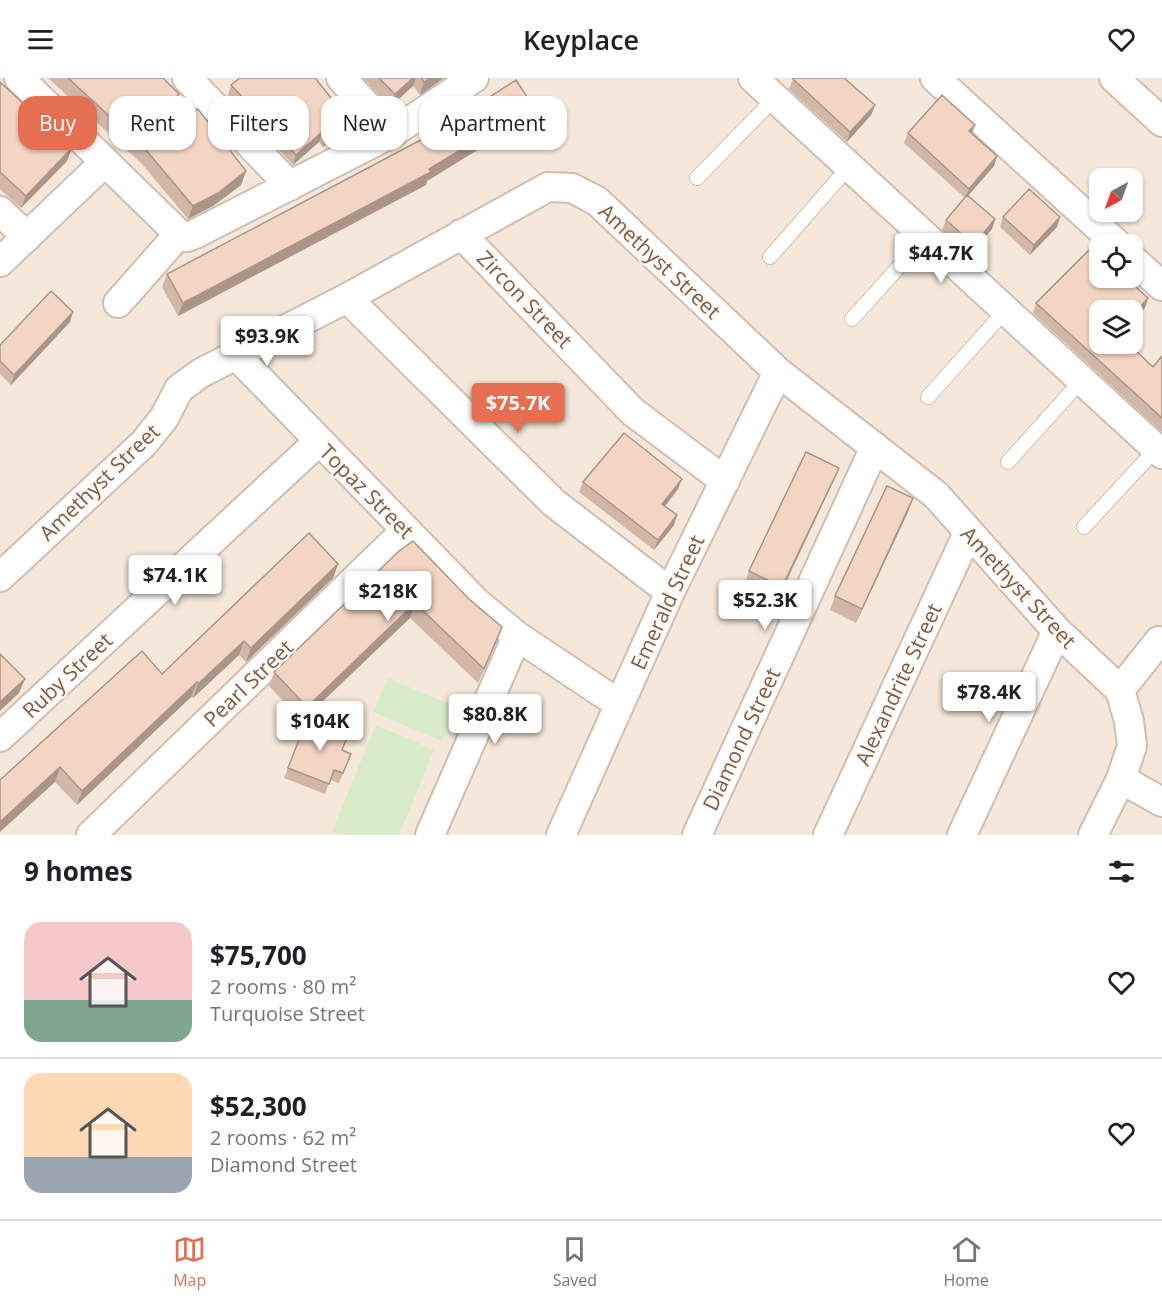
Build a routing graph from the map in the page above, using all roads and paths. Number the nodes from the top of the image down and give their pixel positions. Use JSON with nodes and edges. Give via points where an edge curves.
{"nodes":[{"id":1,"x":19,"y":78,"type":"edge"},
{"id":2,"x":187,"y":78,"type":"edge"},
{"id":3,"x":341,"y":78,"type":"edge"},
{"id":4,"x":474,"y":78,"type":"edge"},
{"id":5,"x":753,"y":78,"type":"edge"},
{"id":6,"x":935,"y":78,"type":"edge"},
{"id":7,"x":1114,"y":78,"type":"edge"},
{"id":8,"x":358,"y":96,"type":"edge"},
{"id":9,"x":775,"y":98,"type":"junction"},
{"id":10,"x":1162,"y":122,"type":"edge"},
{"id":11,"x":407,"y":123,"type":"edge"},
{"id":12,"x":359,"y":150,"type":"edge"},
{"id":13,"x":105,"y":162,"type":"junction"},
{"id":14,"x":848,"y":168,"type":"junction"},
{"id":15,"x":697,"y":178,"type":"dead end"},
{"id":16,"x":290,"y":186,"type":"junction"},
{"id":17,"x":0,"y":211,"type":"edge"},
{"id":18,"x":179,"y":234,"type":"junction"},
{"id":19,"x":461,"y":234,"type":"junction"},
{"id":20,"x":1106,"y":234,"type":"edge"},
{"id":21,"x":27,"y":237,"type":"junction"},
{"id":22,"x":925,"y":238,"type":"junction"},
{"id":23,"x":770,"y":257,"type":"dead end"},
{"id":24,"x":0,"y":262,"type":"edge"},
{"id":25,"x":1143,"y":269,"type":"edge"},
{"id":26,"x":1162,"y":286,"type":"edge"},
{"id":27,"x":347,"y":298,"type":"junction"},
{"id":28,"x":118,"y":303,"type":"dead end"},
{"id":29,"x":1005,"y":311,"type":"junction"},
{"id":30,"x":852,"y":319,"type":"dead end"},
{"id":31,"x":237,"y":356,"type":"junction"},
{"id":32,"x":778,"y":372,"type":"junction"},
{"id":33,"x":1081,"y":381,"type":"junction"},
{"id":34,"x":928,"y":397,"type":"dead end"},
{"id":35,"x":318,"y":442,"type":"junction"},
{"id":36,"x":875,"y":447,"type":"junction"},
{"id":37,"x":1160,"y":449,"type":"edge"},
{"id":38,"x":1008,"y":462,"type":"dead end"},
{"id":39,"x":725,"y":481,"type":"junction"},
{"id":40,"x":1084,"y":527,"type":"dead end"},
{"id":41,"x":405,"y":531,"type":"junction"},
{"id":42,"x":968,"y":533,"type":"junction"},
{"id":43,"x":0,"y":577,"type":"edge"},
{"id":44,"x":670,"y":591,"type":"junction"},
{"id":45,"x":1058,"y":631,"type":"junction"},
{"id":46,"x":517,"y":636,"type":"junction"},
{"id":47,"x":1160,"y":641,"type":"dead end"},
{"id":48,"x":1120,"y":690,"type":"junction"},
{"id":49,"x":619,"y":704,"type":"junction"},
{"id":50,"x":0,"y":737,"type":"edge"},
{"id":51,"x":1121,"y":779,"type":"junction"},
{"id":52,"x":1162,"y":802,"type":"edge"},
{"id":53,"x":104,"y":832,"type":"edge"},
{"id":54,"x":430,"y":835,"type":"edge"},
{"id":55,"x":561,"y":835,"type":"edge"},
{"id":56,"x":697,"y":835,"type":"edge"},
{"id":57,"x":828,"y":835,"type":"edge"},
{"id":58,"x":962,"y":835,"type":"edge"},
{"id":59,"x":1093,"y":835,"type":"edge"}],
"edges":[{"from":1,"to":13,"type":"street"},
{"from":2,"to":16,"type":"street"},
{"from":3,"to":8,"type":"street"},
{"from":4,"to":11,"type":"street"},
{"from":5,"to":9,"type":"street"},
{"from":6,"to":20,"type":"street"},
{"from":7,"to":10,"type":"street"},
{"from":9,"to":14,"type":"street"},
{"from":9,"to":15,"type":"lane"},
{"from":12,"to":16,"type":"street"},
{"from":13,"to":18,"type":"street"},
{"from":13,"to":21,"type":"street"},
{"from":14,"to":22,"type":"street"},
{"from":14,"to":23,"type":"lane"},
{"from":16,"to":18,"type":"street","via":[[195,234]]},
{"from":17,"to":21,"type":"street"},
{"from":18,"to":28,"type":"street"},
{"from":19,"to":27,"type":"street","name":"Amethyst Street"},
{"from":19,"to":32,"type":"street","name":"Amethyst Street","via":[[548,187],[572,188],[597,201]]},
{"from":19,"to":39,"type":"street","name":"Zircon Street","via":[[633,412]]},
{"from":21,"to":24,"type":"street"},
{"from":22,"to":29,"type":"street"},
{"from":22,"to":30,"type":"lane"},
{"from":25,"to":26,"type":"street"},
{"from":27,"to":31,"type":"street","name":"Amethyst Street"},
{"from":27,"to":44,"type":"street","via":[[554,503]]},
{"from":29,"to":33,"type":"street"},
{"from":29,"to":34,"type":"lane"},
{"from":31,"to":35,"type":"street","name":"Topaz Street"},
{"from":31,"to":43,"type":"street","name":"Amethyst Street","via":[[178,389],[164,418],[144,443]]},
{"from":32,"to":36,"type":"street","name":"Amethyst Street"},
{"from":32,"to":39,"type":"street","name":"Emerald Street"},
{"from":33,"to":37,"type":"street"},
{"from":33,"to":38,"type":"lane"},
{"from":35,"to":41,"type":"street","name":"Topaz Street"},
{"from":35,"to":50,"type":"street","name":"Ruby Street"},
{"from":36,"to":42,"type":"street","name":"Amethyst Street","via":[[936,495]]},
{"from":36,"to":56,"type":"street","name":"Diamond Street"},
{"from":37,"to":40,"type":"lane"},
{"from":39,"to":44,"type":"street","name":"Emerald Street"},
{"from":41,"to":46,"type":"street","name":"Topaz Street","via":[[476,602]]},
{"from":41,"to":53,"type":"street","name":"Pearl Street"},
{"from":42,"to":45,"type":"street","name":"Amethyst Street"},
{"from":42,"to":57,"type":"street","name":"Alexandrite Street"},
{"from":44,"to":49,"type":"street","name":"Emerald Street"},
{"from":45,"to":48,"type":"street","name":"Amethyst Street"},
{"from":45,"to":58,"type":"street"},
{"from":46,"to":49,"type":"street","name":"Topaz Street"},
{"from":46,"to":54,"type":"street"},
{"from":47,"to":48,"type":"street"},
{"from":48,"to":51,"type":"street","via":[[1132,746]]},
{"from":49,"to":55,"type":"street","name":"Emerald Street"},
{"from":51,"to":52,"type":"street"},
{"from":51,"to":59,"type":"street"}]}
